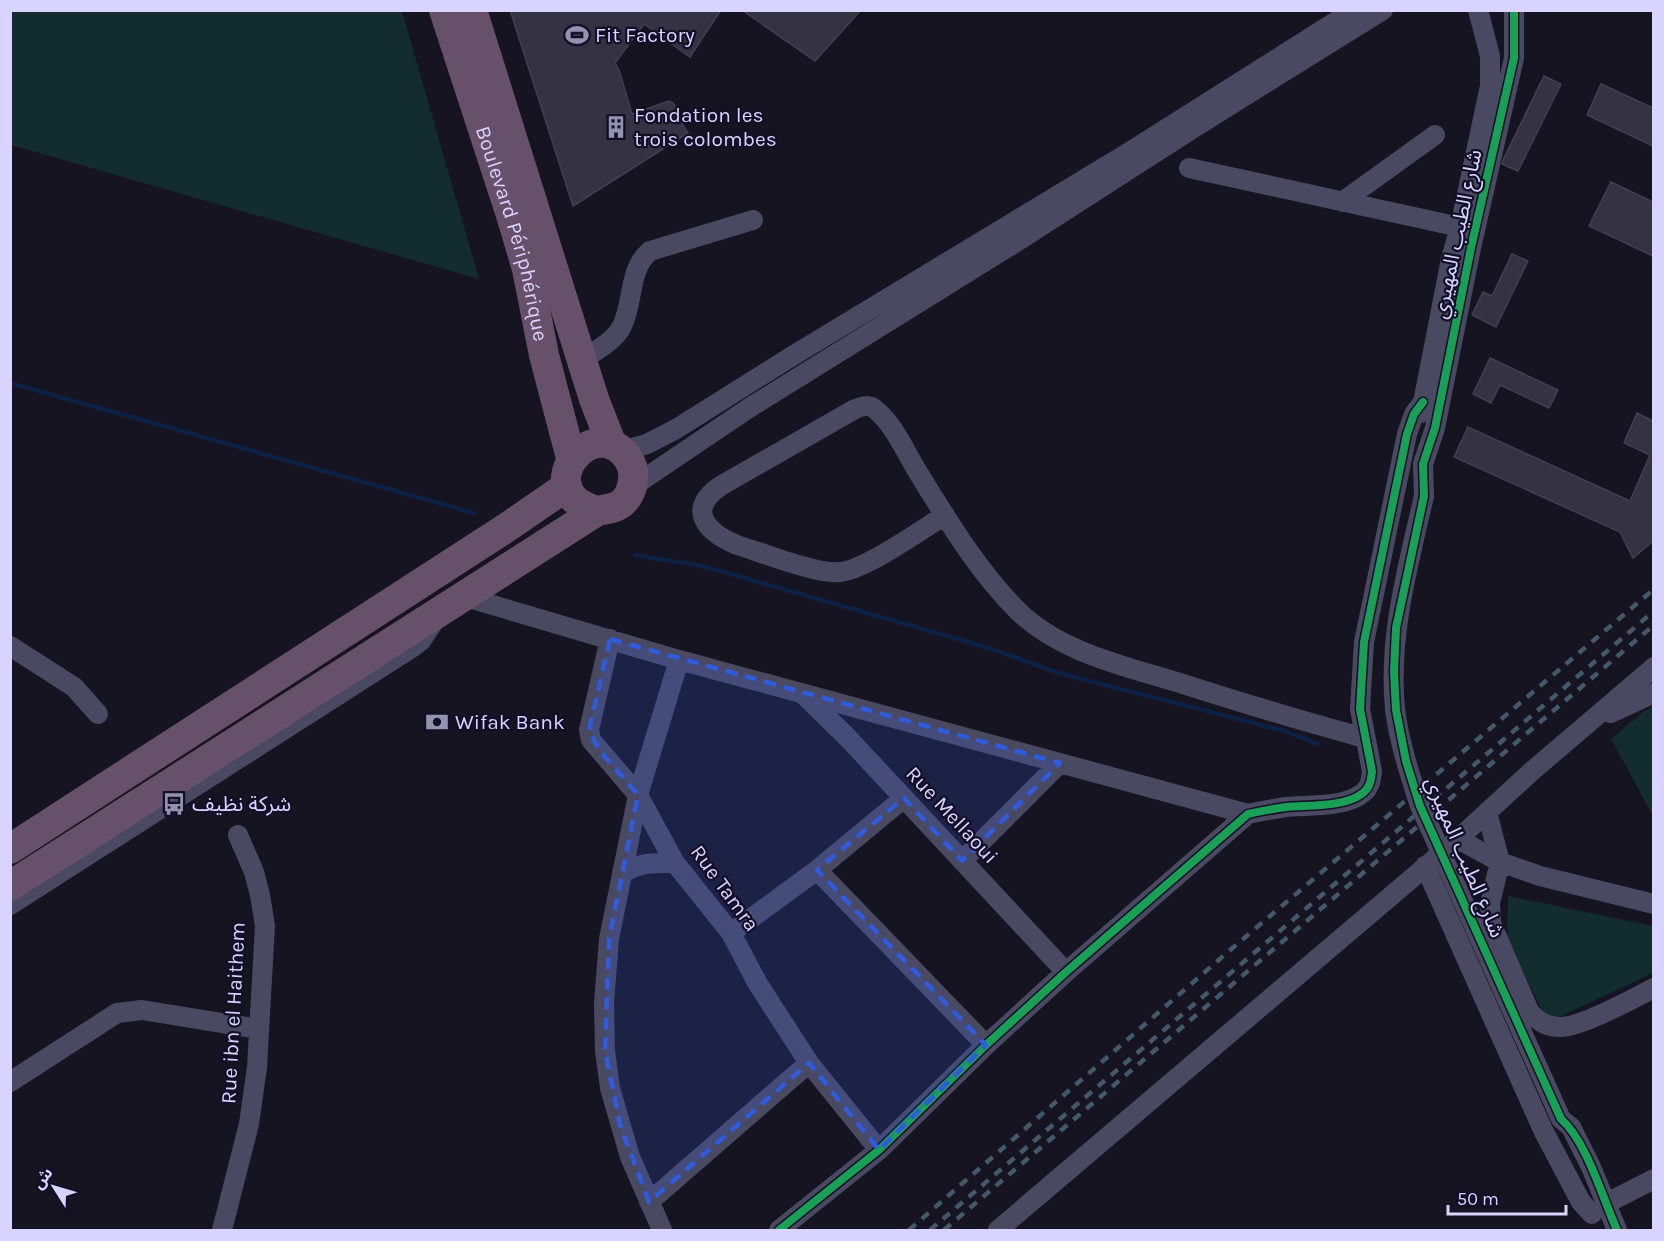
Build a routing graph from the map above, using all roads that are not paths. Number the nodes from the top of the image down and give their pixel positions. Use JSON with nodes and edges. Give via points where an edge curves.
{"nodes":[{"id":1,"x":444,"y":10,"type":"edge"},
{"id":2,"x":472,"y":10,"type":"edge"},
{"id":3,"x":1354,"y":10,"type":"edge"},
{"id":4,"x":1383,"y":10,"type":"edge"},
{"id":5,"x":1479,"y":10,"type":"edge"},
{"id":6,"x":1515,"y":10,"type":"edge"},
{"id":7,"x":1435,"y":135,"type":"dead end"},
{"id":8,"x":1189,"y":168,"type":"dead end"},
{"id":9,"x":1342,"y":202,"type":"junction"},
{"id":10,"x":753,"y":220,"type":"dead end"},
{"id":11,"x":1460,"y":227,"type":"junction"},
{"id":12,"x":582,"y":360,"type":"junction"},
{"id":13,"x":556,"y":402,"type":"junction"},
{"id":14,"x":1424,"y":402,"type":"junction"},
{"id":15,"x":617,"y":448,"type":"junction"},
{"id":16,"x":1424,"y":464,"type":"junction"},
{"id":17,"x":569,"y":472,"type":"junction"},
{"id":18,"x":632,"y":487,"type":"junction"},
{"id":19,"x":534,"y":508,"type":"junction"},
{"id":20,"x":597,"y":511,"type":"junction"},
{"id":21,"x":945,"y":515,"type":"junction"},
{"id":22,"x":509,"y":526,"type":"junction"},
{"id":23,"x":452,"y":602,"type":"junction"},
{"id":24,"x":610,"y":639,"type":"junction"},
{"id":25,"x":10,"y":646,"type":"edge"},
{"id":26,"x":679,"y":660,"type":"junction"},
{"id":27,"x":1653,"y":667,"type":"edge"},
{"id":28,"x":802,"y":693,"type":"junction"},
{"id":29,"x":1653,"y":693,"type":"edge"},
{"id":30,"x":870,"y":711,"type":"junction"},
{"id":31,"x":98,"y":714,"type":"dead end"},
{"id":32,"x":1590,"y":724,"type":"junction"},
{"id":33,"x":847,"y":737,"type":"junction"},
{"id":34,"x":1365,"y":738,"type":"junction"},
{"id":35,"x":1060,"y":764,"type":"junction"},
{"id":36,"x":638,"y":795,"type":"junction"},
{"id":37,"x":904,"y":798,"type":"junction"},
{"id":38,"x":1487,"y":812,"type":"junction"},
{"id":39,"x":1248,"y":814,"type":"junction"},
{"id":40,"x":10,"y":832,"type":"edge"},
{"id":41,"x":238,"y":835,"type":"dead end"},
{"id":42,"x":1458,"y":839,"type":"junction"},
{"id":43,"x":10,"y":849,"type":"edge"},
{"id":44,"x":962,"y":861,"type":"junction"},
{"id":45,"x":1500,"y":862,"type":"junction"},
{"id":46,"x":675,"y":863,"type":"junction"},
{"id":47,"x":1425,"y":866,"type":"junction"},
{"id":48,"x":817,"y":870,"type":"junction"},
{"id":49,"x":622,"y":873,"type":"junction"},
{"id":50,"x":10,"y":886,"type":"edge"},
{"id":51,"x":1653,"y":904,"type":"edge"},
{"id":52,"x":10,"y":905,"type":"edge"},
{"id":53,"x":731,"y":933,"type":"junction"},
{"id":54,"x":1066,"y":972,"type":"junction"},
{"id":55,"x":1653,"y":988,"type":"edge"},
{"id":56,"x":259,"y":1029,"type":"junction"},
{"id":57,"x":986,"y":1045,"type":"junction"},
{"id":58,"x":809,"y":1063,"type":"junction"},
{"id":59,"x":10,"y":1082,"type":"edge"},
{"id":60,"x":879,"y":1150,"type":"junction"},
{"id":61,"x":1653,"y":1179,"type":"edge"},
{"id":62,"x":649,"y":1202,"type":"junction"},
{"id":63,"x":1599,"y":1216,"type":"edge"},
{"id":64,"x":222,"y":1230,"type":"edge"},
{"id":65,"x":662,"y":1230,"type":"edge"},
{"id":66,"x":779,"y":1230,"type":"edge"},
{"id":67,"x":998,"y":1230,"type":"edge"},
{"id":68,"x":1617,"y":1230,"type":"edge"}],
"edges":[{"from":1,"to":13,"type":"highway","name":"Boulevard Périphérique","via":[[521,247]]},
{"from":2,"to":12,"type":"highway","name":"Boulevard Périphérique"},
{"from":3,"to":15,"type":"street","via":[[676,429],[647,444]]},
{"from":4,"to":18,"type":"street","via":[[749,408]]},
{"from":5,"to":11,"type":"street","name":"شارع الطيب المهيري","via":[[1490,56],[1490,86]]},
{"from":6,"to":16,"type":"street","name":"شارع الطيب المهيري","via":[[1514,58]]},
{"from":7,"to":9,"type":"street"},
{"from":8,"to":9,"type":"street"},
{"from":9,"to":11,"type":"street"},
{"from":10,"to":12,"type":"street","via":[[650,251],[642,257],[622,328]]},
{"from":11,"to":14,"type":"street","name":"شارع الطيب المهيري"},
{"from":12,"to":15,"type":"highway","name":"Boulevard Périphérique","via":[[594,399]]},
{"from":13,"to":17,"type":"highway","name":"Boulevard Périphérique"},
{"from":13,"to":19,"type":"highway","via":[[551,452]]},
{"from":14,"to":16,"type":"street","name":"شارع الطيب المهيري","via":[[1415,450]]},
{"from":14,"to":34,"type":"street","via":[[1411,420],[1407,434],[1370,609],[1361,680]]},
{"from":15,"to":17,"type":"highway","via":[[601,443],[579,450]]},
{"from":15,"to":18,"type":"highway","via":[[630,462],[634,474]]},
{"from":16,"to":63,"type":"street","name":"شارع الطيب المهيري","bridge":true,"via":[[1424,496],[1396,628],[1395,710],[1406,761],[1420,807],[1561,1119],[1571,1127],[1591,1167]]},
{"from":17,"to":19,"type":"highway"},
{"from":17,"to":20,"type":"highway","via":[[573,499]]},
{"from":18,"to":20,"type":"highway","via":[[616,507]]},
{"from":19,"to":22,"type":"highway"},
{"from":20,"to":23,"type":"highway"},
{"from":21,"to":21,"type":"street","via":[[888,425],[867,406],[855,409],[712,492],[703,511],[708,527],[722,539],[831,573],[864,564]]},
{"from":21,"to":34,"type":"street","via":[[1017,610],[1058,640],[1104,659]]},
{"from":22,"to":40,"type":"street","via":[[500,522],[483,530]]},
{"from":22,"to":43,"type":"highway"},
{"from":23,"to":24,"type":"street"},
{"from":23,"to":50,"type":"highway"},
{"from":23,"to":52,"type":"street","via":[[413,647]]},
{"from":24,"to":26,"type":"street"},
{"from":24,"to":36,"type":"street","name":"Rue Tamra","via":[[589,730],[591,740]]},
{"from":25,"to":31,"type":"street","via":[[74,687]]},
{"from":26,"to":28,"type":"street"},
{"from":26,"to":36,"type":"street"},
{"from":27,"to":32,"type":"street"},
{"from":28,"to":30,"type":"street"},
{"from":28,"to":33,"type":"street","name":"Rue Mellaoui"},
{"from":29,"to":32,"type":"street"},
{"from":30,"to":33,"type":"street"},
{"from":30,"to":35,"type":"street"},
{"from":32,"to":38,"type":"street"},
{"from":33,"to":37,"type":"street","name":"Rue Mellaoui"},
{"from":34,"to":39,"type":"street","via":[[1372,771],[1362,795]]},
{"from":35,"to":39,"type":"street"},
{"from":35,"to":44,"type":"street"},
{"from":36,"to":46,"type":"street","name":"Rue Tamra"},
{"from":36,"to":49,"type":"street"},
{"from":37,"to":44,"type":"street","name":"Rue Mellaoui"},
{"from":37,"to":48,"type":"street"},
{"from":38,"to":42,"type":"street"},
{"from":38,"to":45,"type":"street"},
{"from":39,"to":54,"type":"street"},
{"from":41,"to":56,"type":"street","name":"Rue ibn el Haithem","via":[[254,872],[265,926]]},
{"from":42,"to":45,"type":"street"},
{"from":42,"to":47,"type":"street"},
{"from":44,"to":54,"type":"street","name":"Rue Mellaoui"},
{"from":45,"to":51,"type":"street","via":[[1539,876]]},
{"from":45,"to":55,"type":"street","via":[[1490,903],[1491,922],[1529,1011],[1538,1020],[1563,1027]]},
{"from":46,"to":49,"type":"street","via":[[637,865]]},
{"from":46,"to":53,"type":"street","name":"Rue Tamra"},
{"from":47,"to":63,"type":"street","via":[[1543,1130],[1581,1202]]},
{"from":47,"to":67,"type":"street"},
{"from":48,"to":53,"type":"street"},
{"from":48,"to":57,"type":"street"},
{"from":49,"to":62,"type":"street","via":[[609,939],[605,1051],[620,1125]]},
{"from":53,"to":58,"type":"street","name":"Rue Tamra","via":[[758,984]]},
{"from":54,"to":57,"type":"street"},
{"from":56,"to":59,"type":"street","via":[[142,1010],[117,1013]]},
{"from":56,"to":64,"type":"street","name":"Rue ibn el Haithem","via":[[249,1124]]},
{"from":57,"to":60,"type":"street"},
{"from":58,"to":60,"type":"street","name":"Rue Tamra"},
{"from":58,"to":62,"type":"street"},
{"from":60,"to":66,"type":"street"},
{"from":61,"to":63,"type":"street"},
{"from":62,"to":65,"type":"street"},
{"from":63,"to":68,"type":"street"}]}
